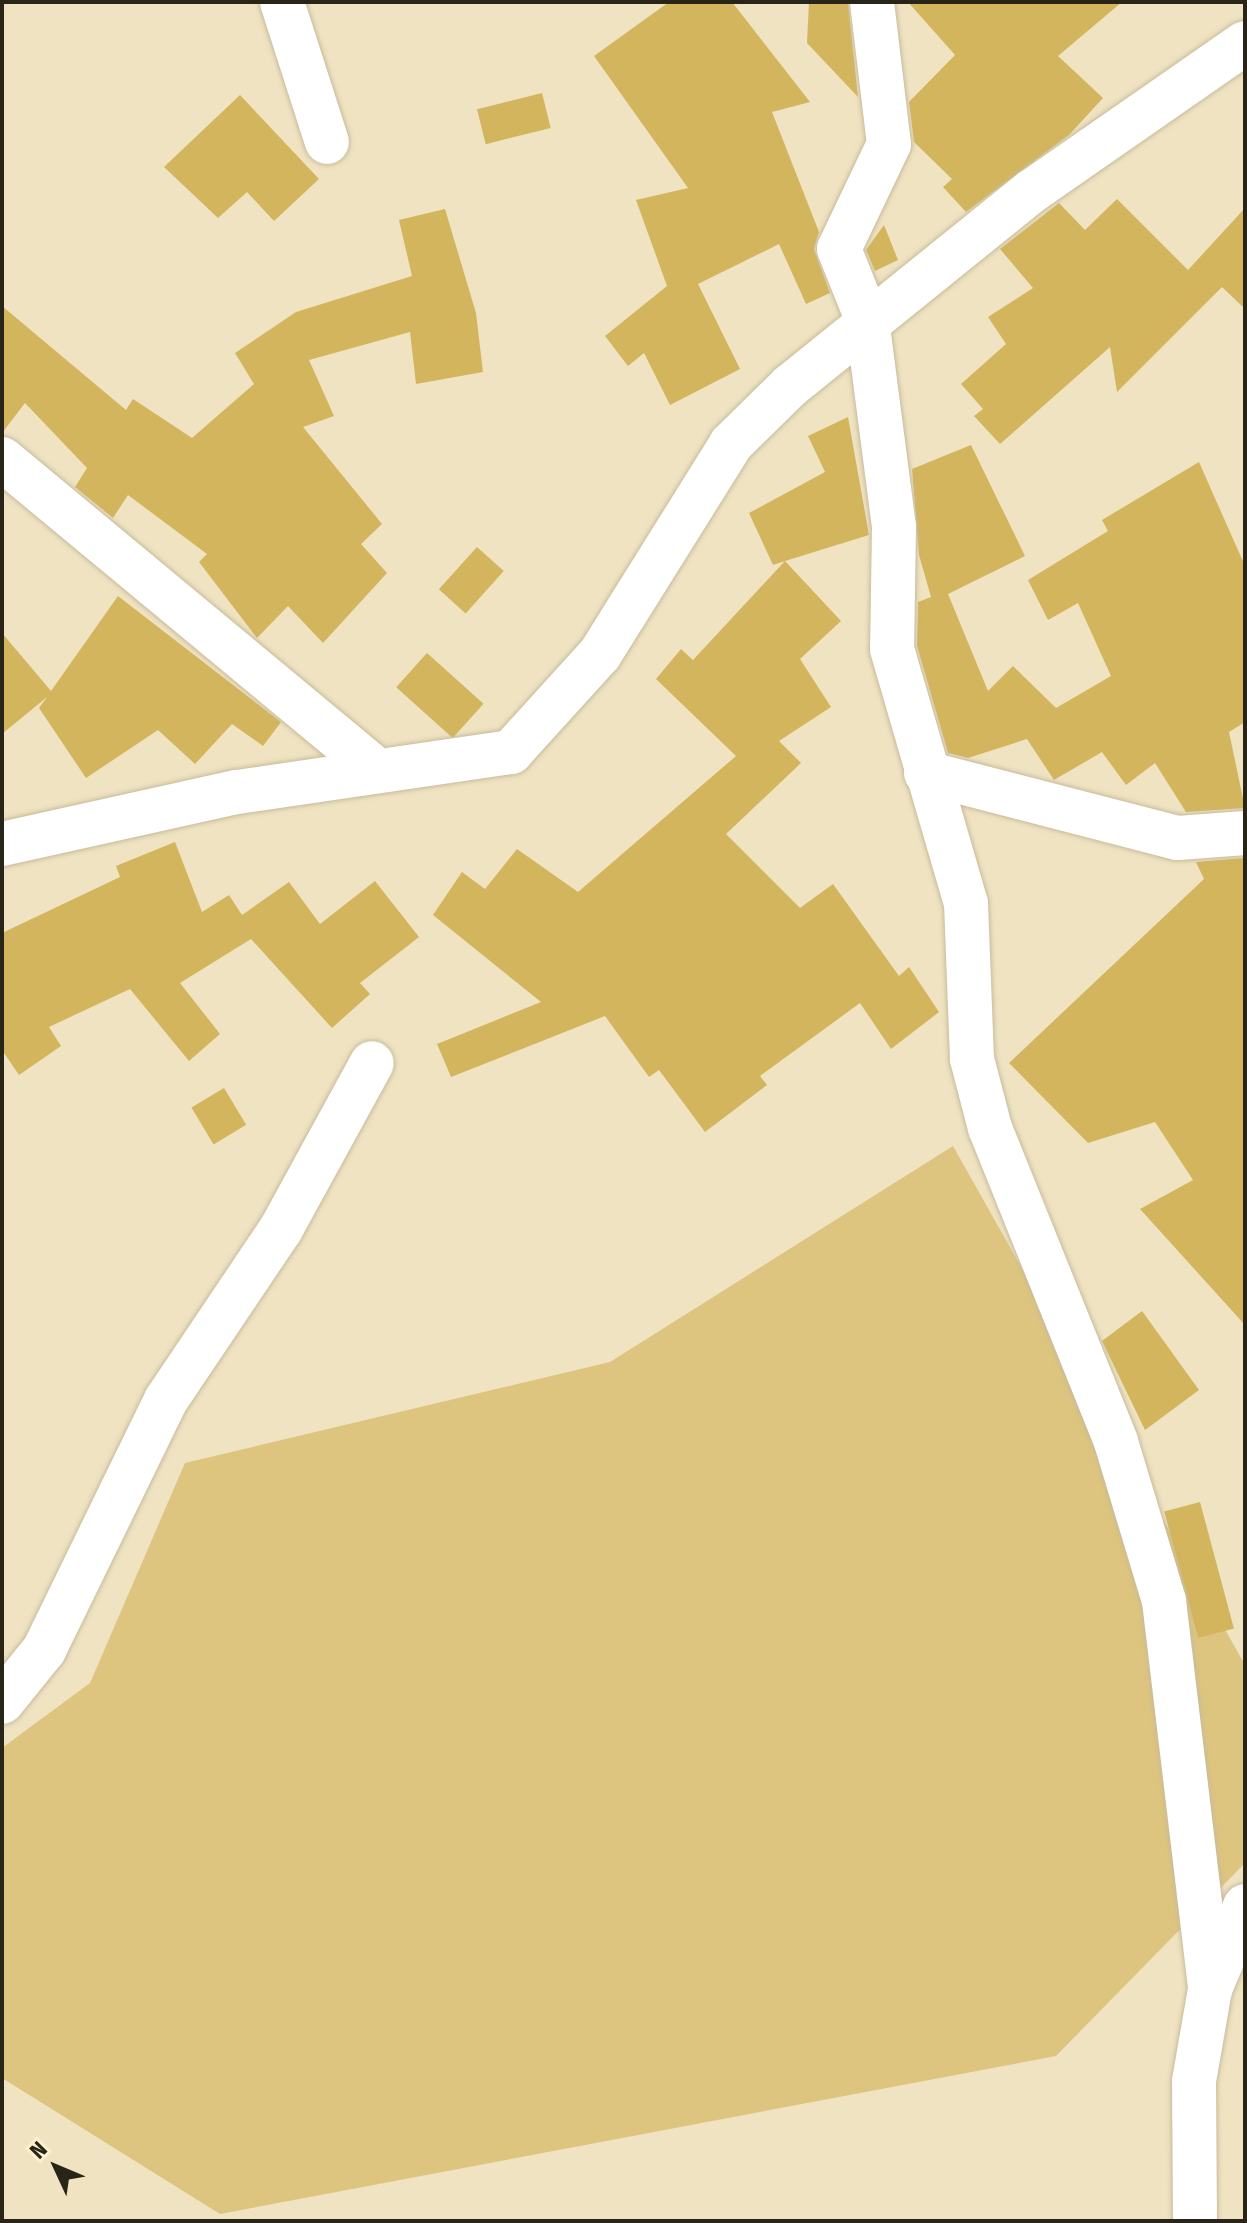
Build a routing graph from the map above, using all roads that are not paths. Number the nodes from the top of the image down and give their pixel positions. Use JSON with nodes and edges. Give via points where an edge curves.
{"nodes":[{"id":1,"x":282,"y":2,"type":"edge"},
{"id":2,"x":872,"y":2,"type":"edge"},
{"id":3,"x":1245,"y":43,"type":"edge"},
{"id":4,"x":327,"y":142,"type":"dead end"},
{"id":5,"x":867,"y":319,"type":"junction"},
{"id":6,"x":2,"y":459,"type":"edge"},
{"id":7,"x":376,"y":769,"type":"junction"},
{"id":8,"x":926,"y":773,"type":"junction"},
{"id":9,"x":1245,"y":833,"type":"edge"},
{"id":10,"x":2,"y":844,"type":"edge"},
{"id":11,"x":372,"y":1063,"type":"dead end"},
{"id":12,"x":2,"y":1702,"type":"edge"},
{"id":13,"x":1245,"y":1906,"type":"edge"},
{"id":14,"x":1210,"y":1989,"type":"junction"},
{"id":15,"x":1195,"y":2221,"type":"edge"}],
"edges":[{"from":1,"to":4,"type":"street"},
{"from":2,"to":5,"type":"street","via":[[889,144],[839,249]]},
{"from":3,"to":5,"type":"street","via":[[1032,191]]},
{"from":5,"to":7,"type":"street","via":[[731,444],[608,642],[511,752]]},
{"from":5,"to":8,"type":"street","via":[[894,526],[892,649]]},
{"from":6,"to":7,"type":"street"},
{"from":7,"to":10,"type":"street"},
{"from":8,"to":9,"type":"street","via":[[1178,838]]},
{"from":8,"to":14,"type":"street","via":[[966,903],[972,1059],[990,1128],[1116,1442],[1164,1601]]},
{"from":11,"to":12,"type":"street","via":[[281,1229],[166,1400],[44,1650]]},
{"from":13,"to":14,"type":"street"},
{"from":14,"to":15,"type":"street","via":[[1194,2081]]}]}
